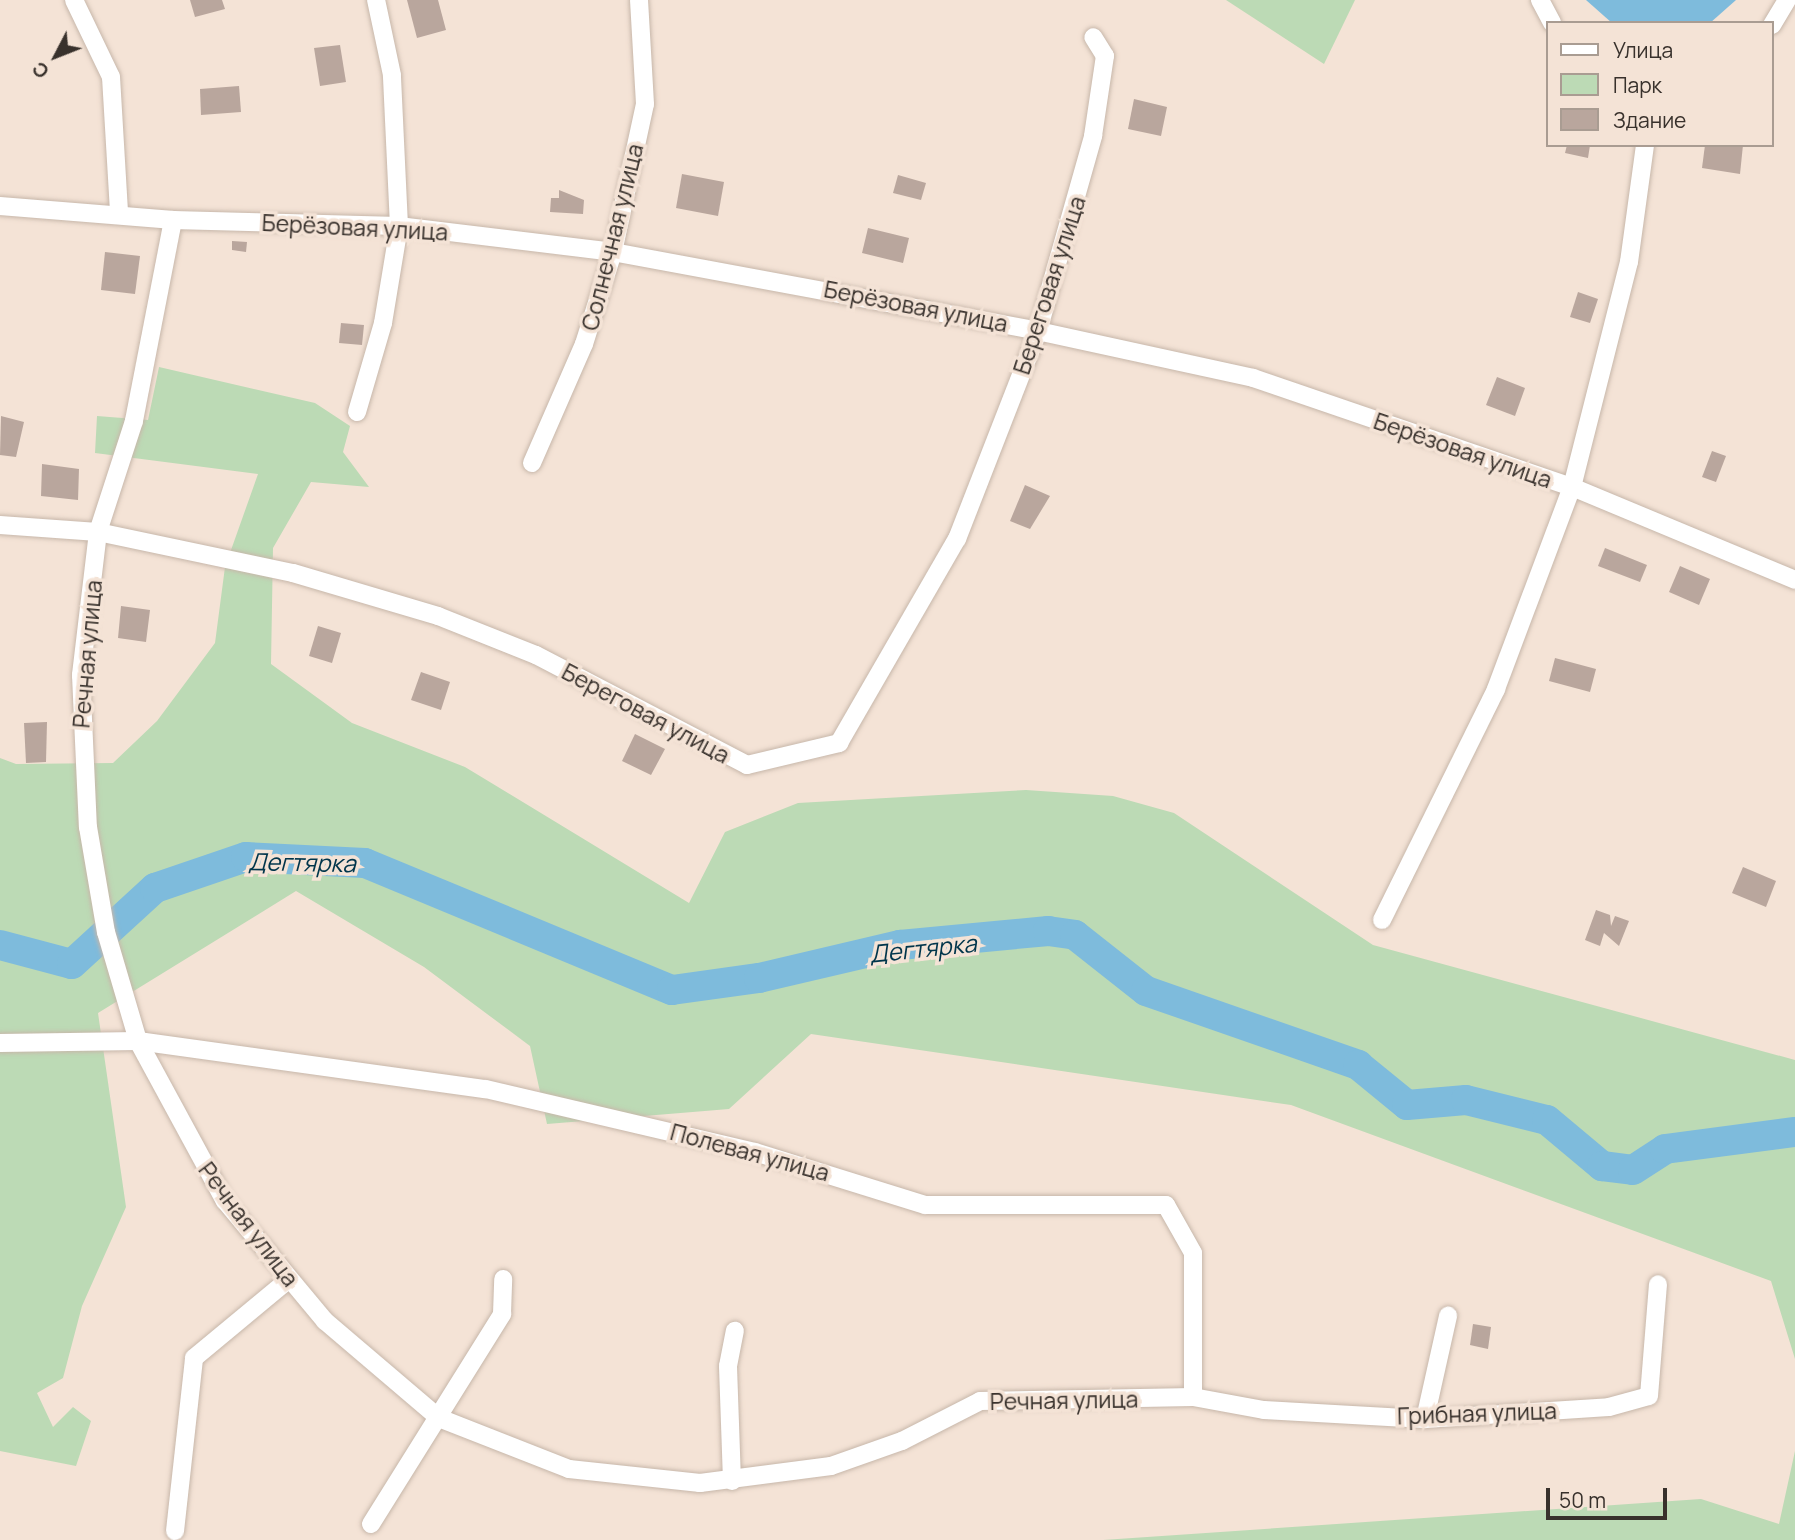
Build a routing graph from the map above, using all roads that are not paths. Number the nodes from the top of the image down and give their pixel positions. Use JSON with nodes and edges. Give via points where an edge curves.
{"nodes":[{"id":1,"x":75,"y":0,"type":"edge"},
{"id":2,"x":376,"y":0,"type":"edge"},
{"id":3,"x":639,"y":0,"type":"edge"},
{"id":4,"x":1540,"y":0,"type":"edge"},
{"id":5,"x":1787,"y":0,"type":"edge"},
{"id":6,"x":1551,"y":21,"type":"edge"},
{"id":7,"x":1774,"y":21,"type":"edge"},
{"id":8,"x":1093,"y":37,"type":"dead end"},
{"id":9,"x":1645,"y":147,"type":"edge"},
{"id":10,"x":0,"y":206,"type":"edge"},
{"id":11,"x":119,"y":213,"type":"junction"},
{"id":12,"x":173,"y":220,"type":"junction"},
{"id":13,"x":399,"y":226,"type":"junction"},
{"id":14,"x":613,"y":252,"type":"junction"},
{"id":15,"x":1038,"y":331,"type":"junction"},
{"id":16,"x":357,"y":412,"type":"dead end"},
{"id":17,"x":532,"y":463,"type":"dead end"},
{"id":18,"x":1572,"y":487,"type":"junction"},
{"id":19,"x":0,"y":525,"type":"edge"},
{"id":20,"x":98,"y":532,"type":"junction"},
{"id":21,"x":1795,"y":580,"type":"edge"},
{"id":22,"x":1381,"y":920,"type":"dead end"},
{"id":23,"x":138,"y":1041,"type":"junction"},
{"id":24,"x":0,"y":1043,"type":"edge"},
{"id":25,"x":503,"y":1279,"type":"dead end"},
{"id":26,"x":288,"y":1280,"type":"junction"},
{"id":27,"x":1658,"y":1284,"type":"dead end"},
{"id":28,"x":1448,"y":1316,"type":"dead end"},
{"id":29,"x":735,"y":1331,"type":"dead end"},
{"id":30,"x":1193,"y":1397,"type":"junction"},
{"id":31,"x":439,"y":1418,"type":"junction"},
{"id":32,"x":1425,"y":1419,"type":"junction"},
{"id":33,"x":732,"y":1481,"type":"junction"},
{"id":34,"x":371,"y":1524,"type":"dead end"},
{"id":35,"x":175,"y":1531,"type":"dead end"}],
"edges":[{"from":1,"to":11,"type":"street","via":[[111,77]]},
{"from":2,"to":13,"type":"street","via":[[392,75]]},
{"from":3,"to":14,"type":"street","name":"Солнечная улица","via":[[645,104]]},
{"from":4,"to":6,"type":"street"},
{"from":5,"to":7,"type":"street"},
{"from":8,"to":15,"type":"street","name":"Береговая улица","via":[[1105,56],[1093,136]]},
{"from":9,"to":18,"type":"street","via":[[1629,262]]},
{"from":10,"to":11,"type":"street","name":"Берёзовая улица"},
{"from":11,"to":12,"type":"street","name":"Берёзовая улица"},
{"from":12,"to":13,"type":"street","name":"Берёзовая улица"},
{"from":12,"to":20,"type":"street","name":"Речная улица","via":[[134,421]]},
{"from":13,"to":14,"type":"street","name":"Берёзовая улица"},
{"from":13,"to":16,"type":"street","via":[[383,323]]},
{"from":14,"to":15,"type":"street","name":"Берёзовая улица"},
{"from":14,"to":17,"type":"street","name":"Солнечная улица","via":[[584,344]]},
{"from":15,"to":18,"type":"street","name":"Берёзовая улица","via":[[1253,378]]},
{"from":15,"to":20,"type":"street","name":"Береговая улица","via":[[957,539],[839,743],[747,765],[536,655],[438,616],[293,573]]},
{"from":18,"to":21,"type":"street","name":"Берёзовая улица"},
{"from":18,"to":22,"type":"street","via":[[1496,689]]},
{"from":19,"to":20,"type":"street","name":"Береговая улица"},
{"from":20,"to":23,"type":"street","name":"Речная улица","via":[[79,737],[94,878]]},
{"from":23,"to":24,"type":"street"},
{"from":23,"to":26,"type":"street","name":"Речная улица","via":[[208,1173]]},
{"from":23,"to":30,"type":"street","name":"Полевая улица","via":[[486,1088],[755,1152],[925,1205],[1166,1205],[1193,1252]]},
{"from":25,"to":31,"type":"street","via":[[502,1314]]},
{"from":26,"to":31,"type":"street","name":"Речная улица","via":[[383,1375]]},
{"from":26,"to":35,"type":"street","via":[[194,1358]]},
{"from":27,"to":32,"type":"street","name":"Грибная улица","via":[[1649,1396],[1609,1406]]},
{"from":28,"to":32,"type":"street"},
{"from":29,"to":33,"type":"street","via":[[728,1366]]},
{"from":30,"to":32,"type":"street","name":"Грибная улица","via":[[1264,1410]]},
{"from":30,"to":33,"type":"street","name":"Речная улица","via":[[980,1401],[902,1441],[831,1466]]},
{"from":31,"to":33,"type":"street","name":"Речная улица","via":[[569,1469],[624,1478]]},
{"from":31,"to":34,"type":"street"}]}
